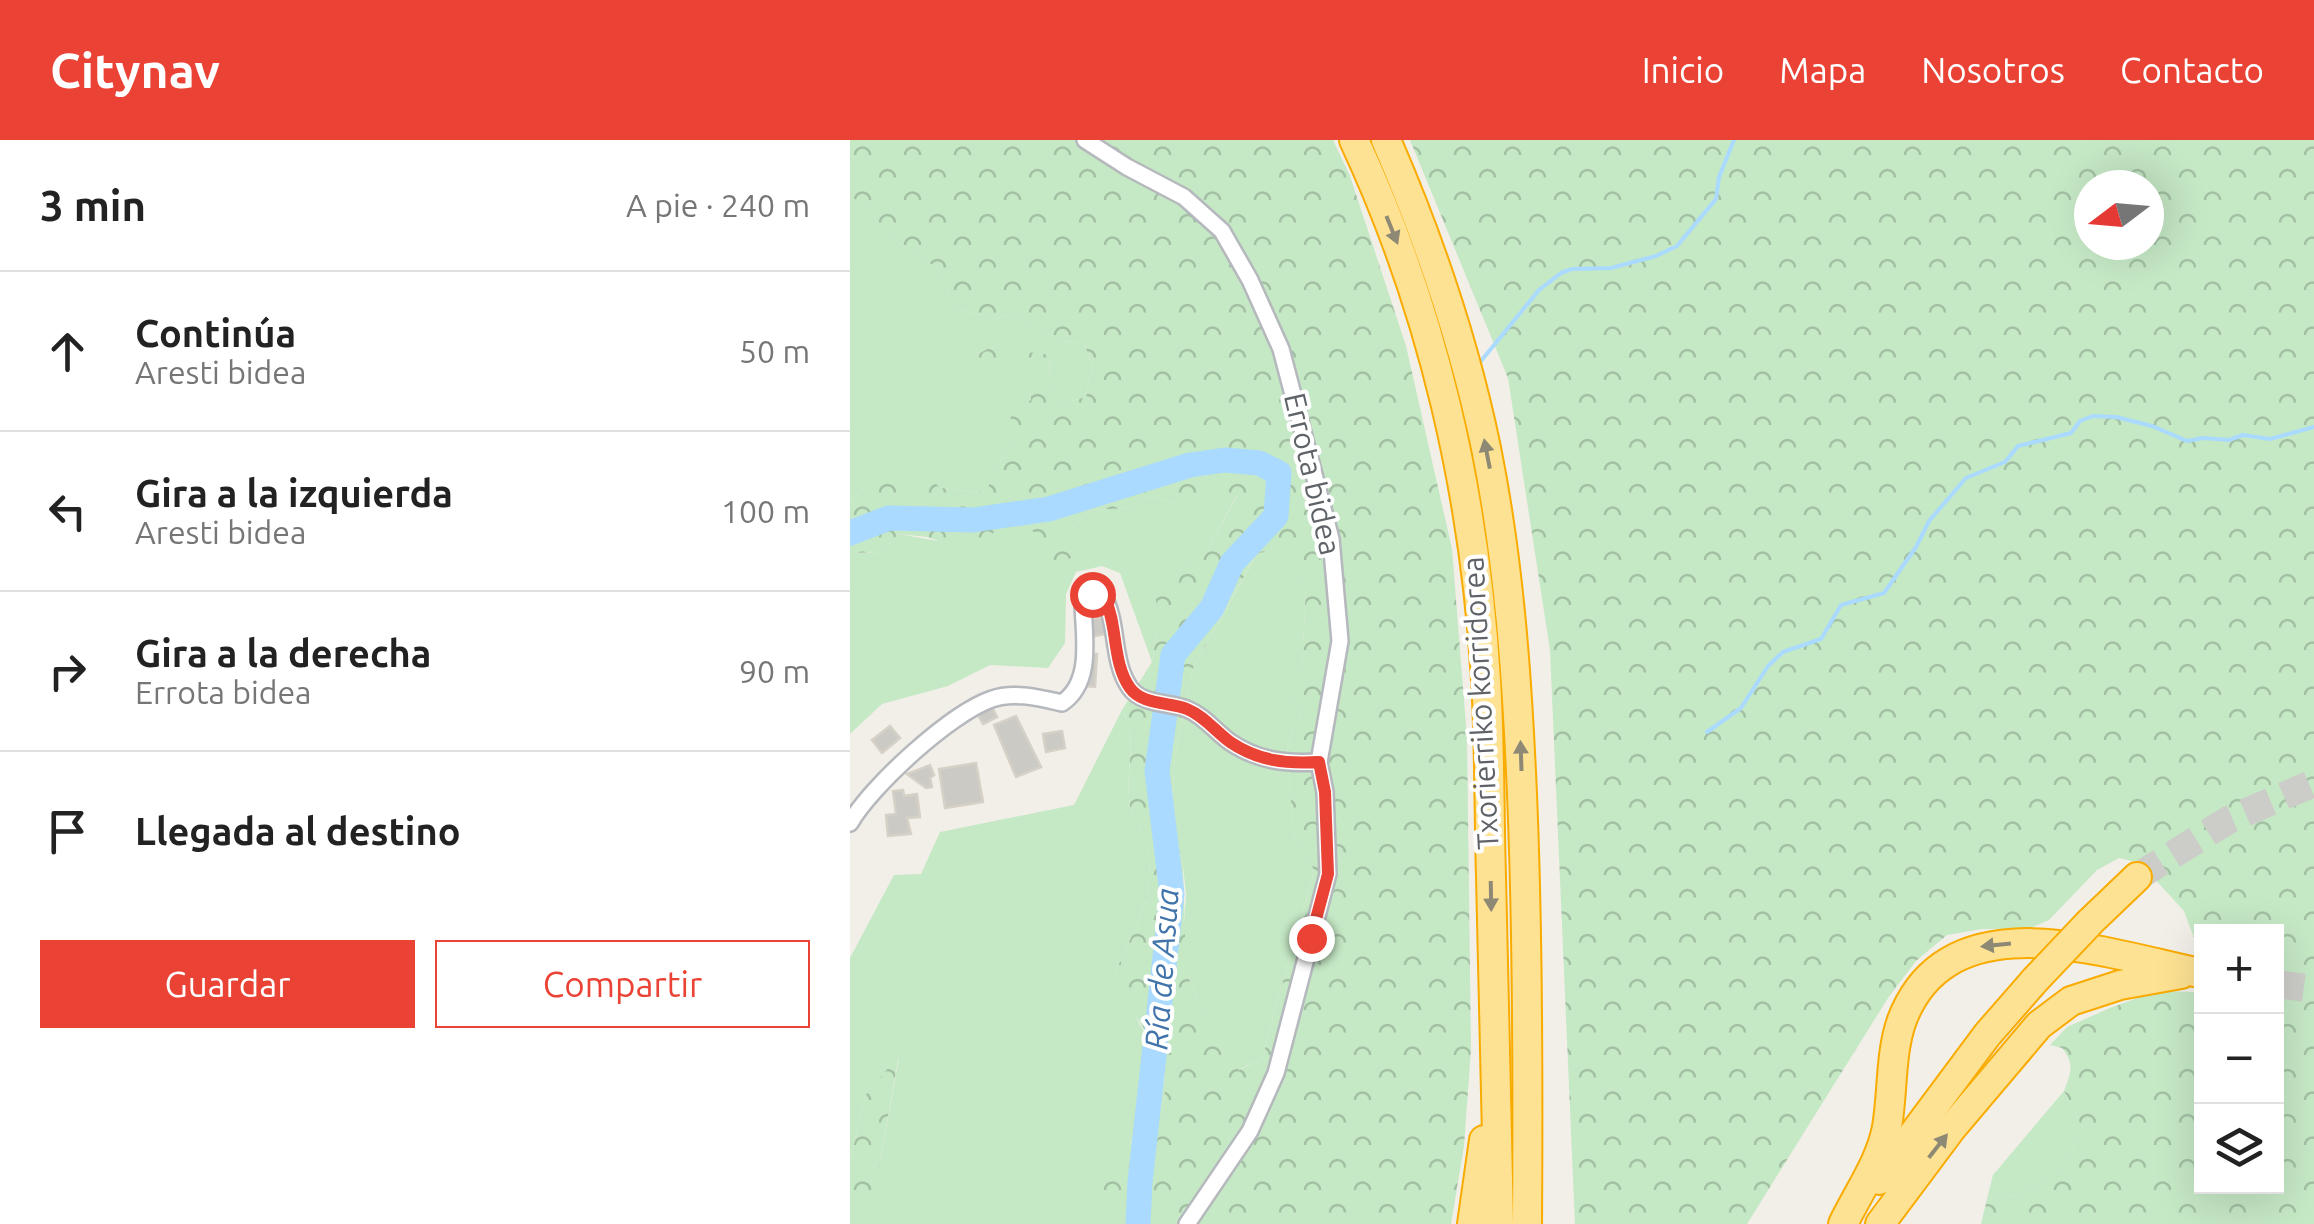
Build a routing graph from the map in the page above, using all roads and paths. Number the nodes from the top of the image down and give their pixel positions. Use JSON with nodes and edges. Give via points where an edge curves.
{"nodes":[{"id":1,"x":1085,"y":140,"type":"edge"},
{"id":2,"x":1354,"y":140,"type":"edge"},
{"id":3,"x":1386,"y":140,"type":"edge"},
{"id":4,"x":1319,"y":762,"type":"junction"},
{"id":5,"x":850,"y":823,"type":"edge"},
{"id":6,"x":2137,"y":877,"type":"tunnel mouth"},
{"id":7,"x":1529,"y":1056,"type":"junction"},
{"id":8,"x":1496,"y":1090,"type":"junction"},
{"id":9,"x":1878,"y":1180,"type":"junction"},
{"id":10,"x":1187,"y":1224,"type":"edge"},
{"id":11,"x":1472,"y":1224,"type":"edge"},
{"id":12,"x":1499,"y":1224,"type":"edge"},
{"id":13,"x":1527,"y":1224,"type":"edge"},
{"id":14,"x":1544,"y":1224,"type":"edge"},
{"id":15,"x":1846,"y":1224,"type":"edge"},
{"id":16,"x":1860,"y":1224,"type":"edge"},
{"id":17,"x":1880,"y":1224,"type":"edge"}],
"edges":[{"from":1,"to":4,"type":"street","name":"Errota bidea","via":[[1184,198],[1222,231],[1282,349],[1331,539],[1340,642]]},
{"from":2,"to":8,"type":"highway","name":"Txorierriko korridorea","one_way":true,"via":[[1398,244],[1432,350],[1472,538],[1486,679]]},
{"from":7,"to":3,"type":"highway","name":"Txorierriko korridorea","one_way":true,"via":[[1519,710],[1503,550],[1460,342]]},
{"from":4,"to":5,"type":"street","via":[[1260,757],[1190,710],[1131,691],[1111,611],[1092,594],[1083,605],[1085,665],[1073,696],[1062,703],[994,697],[972,708],[888,776]]},
{"from":4,"to":10,"type":"street","name":"Errota bidea","via":[[1328,874],[1276,1072],[1250,1131]]},
{"from":6,"to":9,"type":"highway","bridge":true,"via":[[2035,980]]},
{"from":7,"to":13,"type":"highway","name":"Txorierriko korridorea"},
{"from":7,"to":14,"type":"highway"},
{"from":8,"to":11,"type":"highway"},
{"from":8,"to":12,"type":"highway","name":"Txorierriko korridorea"},
{"from":9,"to":15,"type":"highway"},
{"from":9,"to":16,"type":"highway"},
{"from":17,"to":15,"type":"highway","one_way":true,"via":[[2039,1025],[2071,1001],[2195,972],[2104,953],[1997,943],[1962,953],[1935,971],[1902,1022],[1887,1130]]}]}
